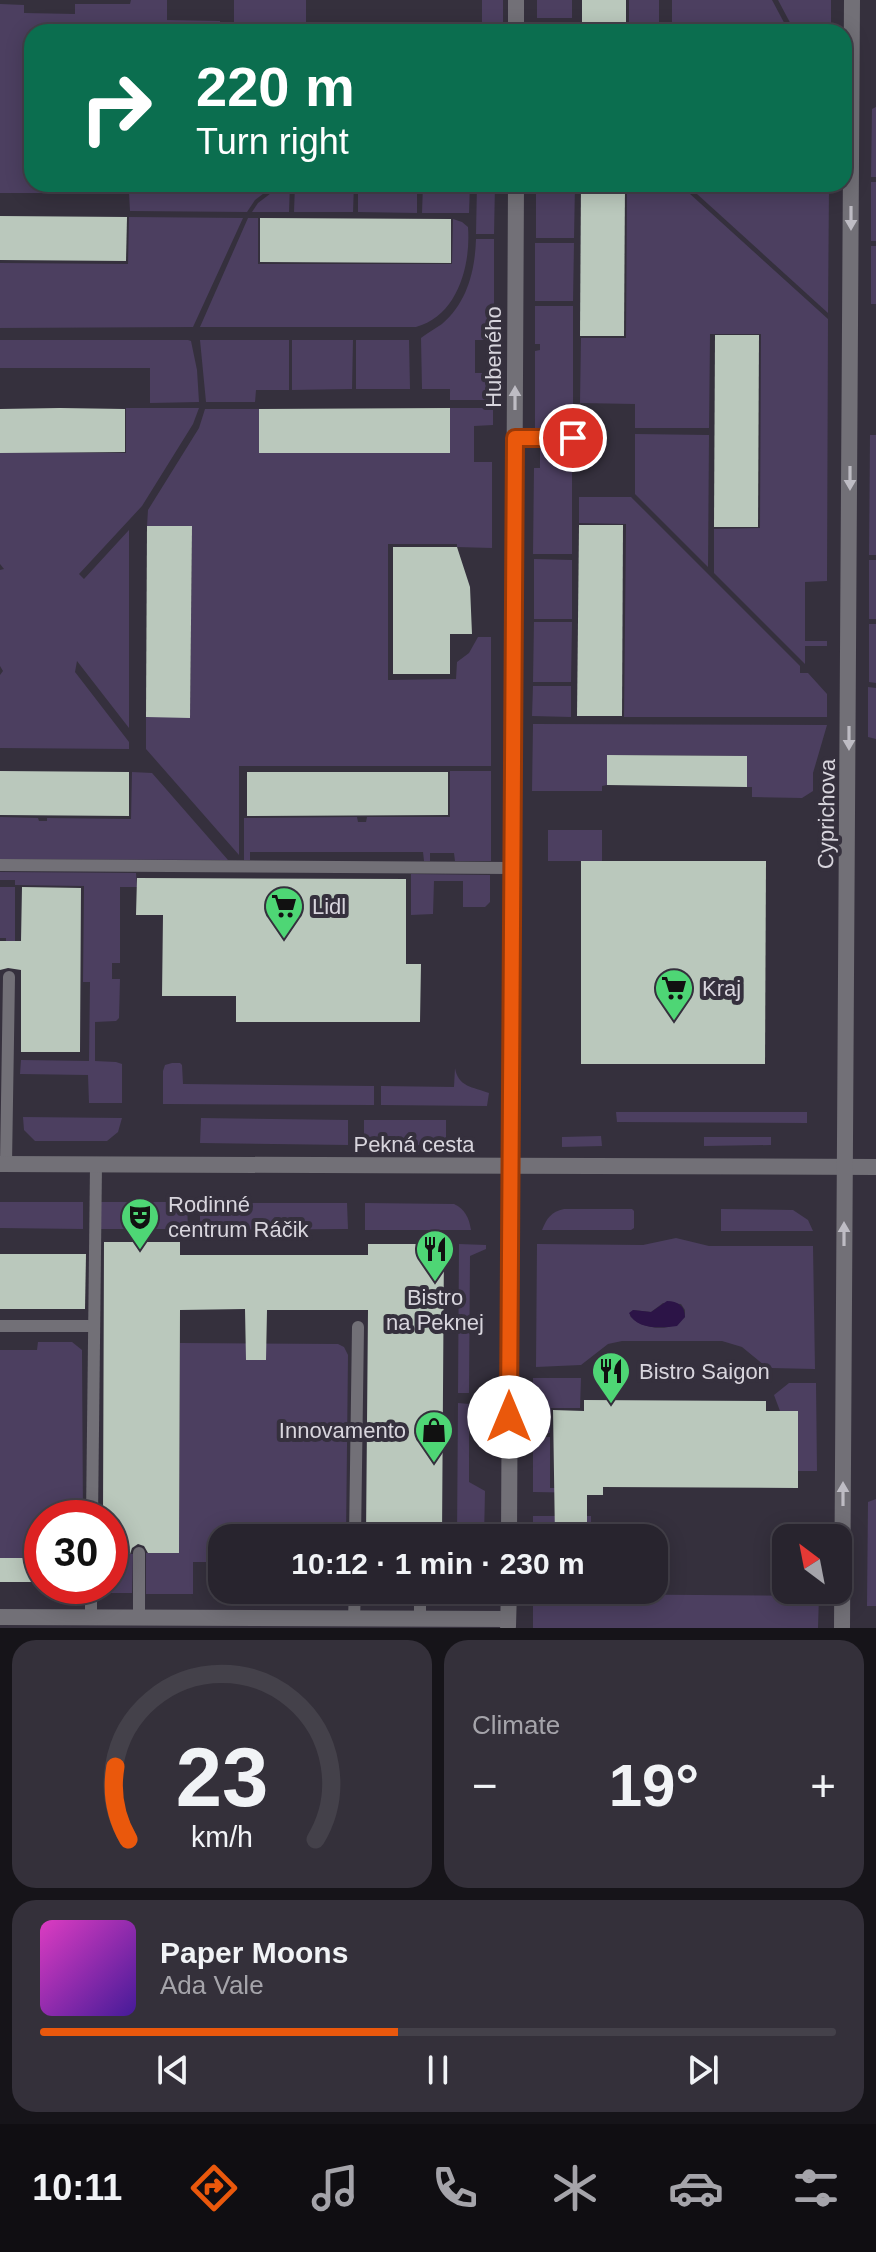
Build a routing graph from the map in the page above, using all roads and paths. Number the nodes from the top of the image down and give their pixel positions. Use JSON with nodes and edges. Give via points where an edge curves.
{"nodes":[{"id":1,"x":516,"y":0,"type":"edge"},
{"id":2,"x":852,"y":0,"type":"edge"},
{"id":3,"x":516,"y":24,"type":"edge"},
{"id":4,"x":852,"y":24,"type":"edge"},
{"id":5,"x":516,"y":192,"type":"edge"},
{"id":6,"x":851,"y":192,"type":"edge"},
{"id":7,"x":515,"y":438,"type":"junction"},
{"id":8,"x":573,"y":438,"type":"dead end"},
{"id":9,"x":0,"y":865,"type":"edge"},
{"id":10,"x":512,"y":868,"type":"junction"},
{"id":11,"x":9,"y":977,"type":"dead end"},
{"id":12,"x":3,"y":1164,"type":"edge"},
{"id":13,"x":96,"y":1165,"type":"junction"},
{"id":14,"x":511,"y":1166,"type":"junction"},
{"id":15,"x":844,"y":1167,"type":"junction"},
{"id":16,"x":876,"y":1167,"type":"edge"},
{"id":17,"x":0,"y":1326,"type":"edge"},
{"id":18,"x":94,"y":1326,"type":"junction"},
{"id":19,"x":358,"y":1327,"type":"dead end"},
{"id":20,"x":92,"y":1500,"type":"edge"},
{"id":21,"x":355,"y":1524,"type":"edge"},
{"id":22,"x":509,"y":1524,"type":"edge"},
{"id":23,"x":139,"y":1553,"type":"dead end"},
{"id":24,"x":91,"y":1604,"type":"edge"},
{"id":25,"x":354,"y":1604,"type":"edge"},
{"id":26,"x":420,"y":1604,"type":"edge"},
{"id":27,"x":509,"y":1604,"type":"edge"},
{"id":28,"x":0,"y":1617,"type":"edge"},
{"id":29,"x":91,"y":1617,"type":"junction"},
{"id":30,"x":139,"y":1617,"type":"junction"},
{"id":31,"x":354,"y":1618,"type":"junction"},
{"id":32,"x":420,"y":1619,"type":"junction"},
{"id":33,"x":508,"y":1624,"type":"edge"},
{"id":34,"x":842,"y":1628,"type":"edge"}],
"edges":[{"from":1,"to":3,"type":"street"},
{"from":2,"to":4,"type":"street","name":"Cyprichova","one_way":true},
{"from":7,"to":5,"type":"street","name":"Hubeného","one_way":true},
{"from":6,"to":15,"type":"street","name":"Cyprichova","one_way":true},
{"from":7,"to":8,"type":"lane"},
{"from":7,"to":10,"type":"street","name":"Hubeného"},
{"from":9,"to":10,"type":"lane"},
{"from":10,"to":14,"type":"street","name":"Hubeného"},
{"from":11,"to":12,"type":"lane"},
{"from":12,"to":13,"type":"street","name":"Pekná cesta"},
{"from":13,"to":14,"type":"street","name":"Pekná cesta"},
{"from":13,"to":18,"type":"lane"},
{"from":14,"to":15,"type":"street","name":"Pekná cesta"},
{"from":14,"to":22,"type":"street","name":"Hubeného"},
{"from":15,"to":16,"type":"street","name":"Pekná cesta"},
{"from":34,"to":15,"type":"street","name":"Cyprichova","one_way":true},
{"from":17,"to":18,"type":"lane"},
{"from":18,"to":20,"type":"lane"},
{"from":19,"to":21,"type":"lane"},
{"from":23,"to":30,"type":"lane"},
{"from":24,"to":29,"type":"lane"},
{"from":25,"to":31,"type":"lane"},
{"from":26,"to":32,"type":"lane"},
{"from":27,"to":33,"type":"street"},
{"from":28,"to":29,"type":"street"},
{"from":29,"to":30,"type":"street"},
{"from":30,"to":31,"type":"street"},
{"from":31,"to":32,"type":"street"},
{"from":32,"to":33,"type":"street"}]}
